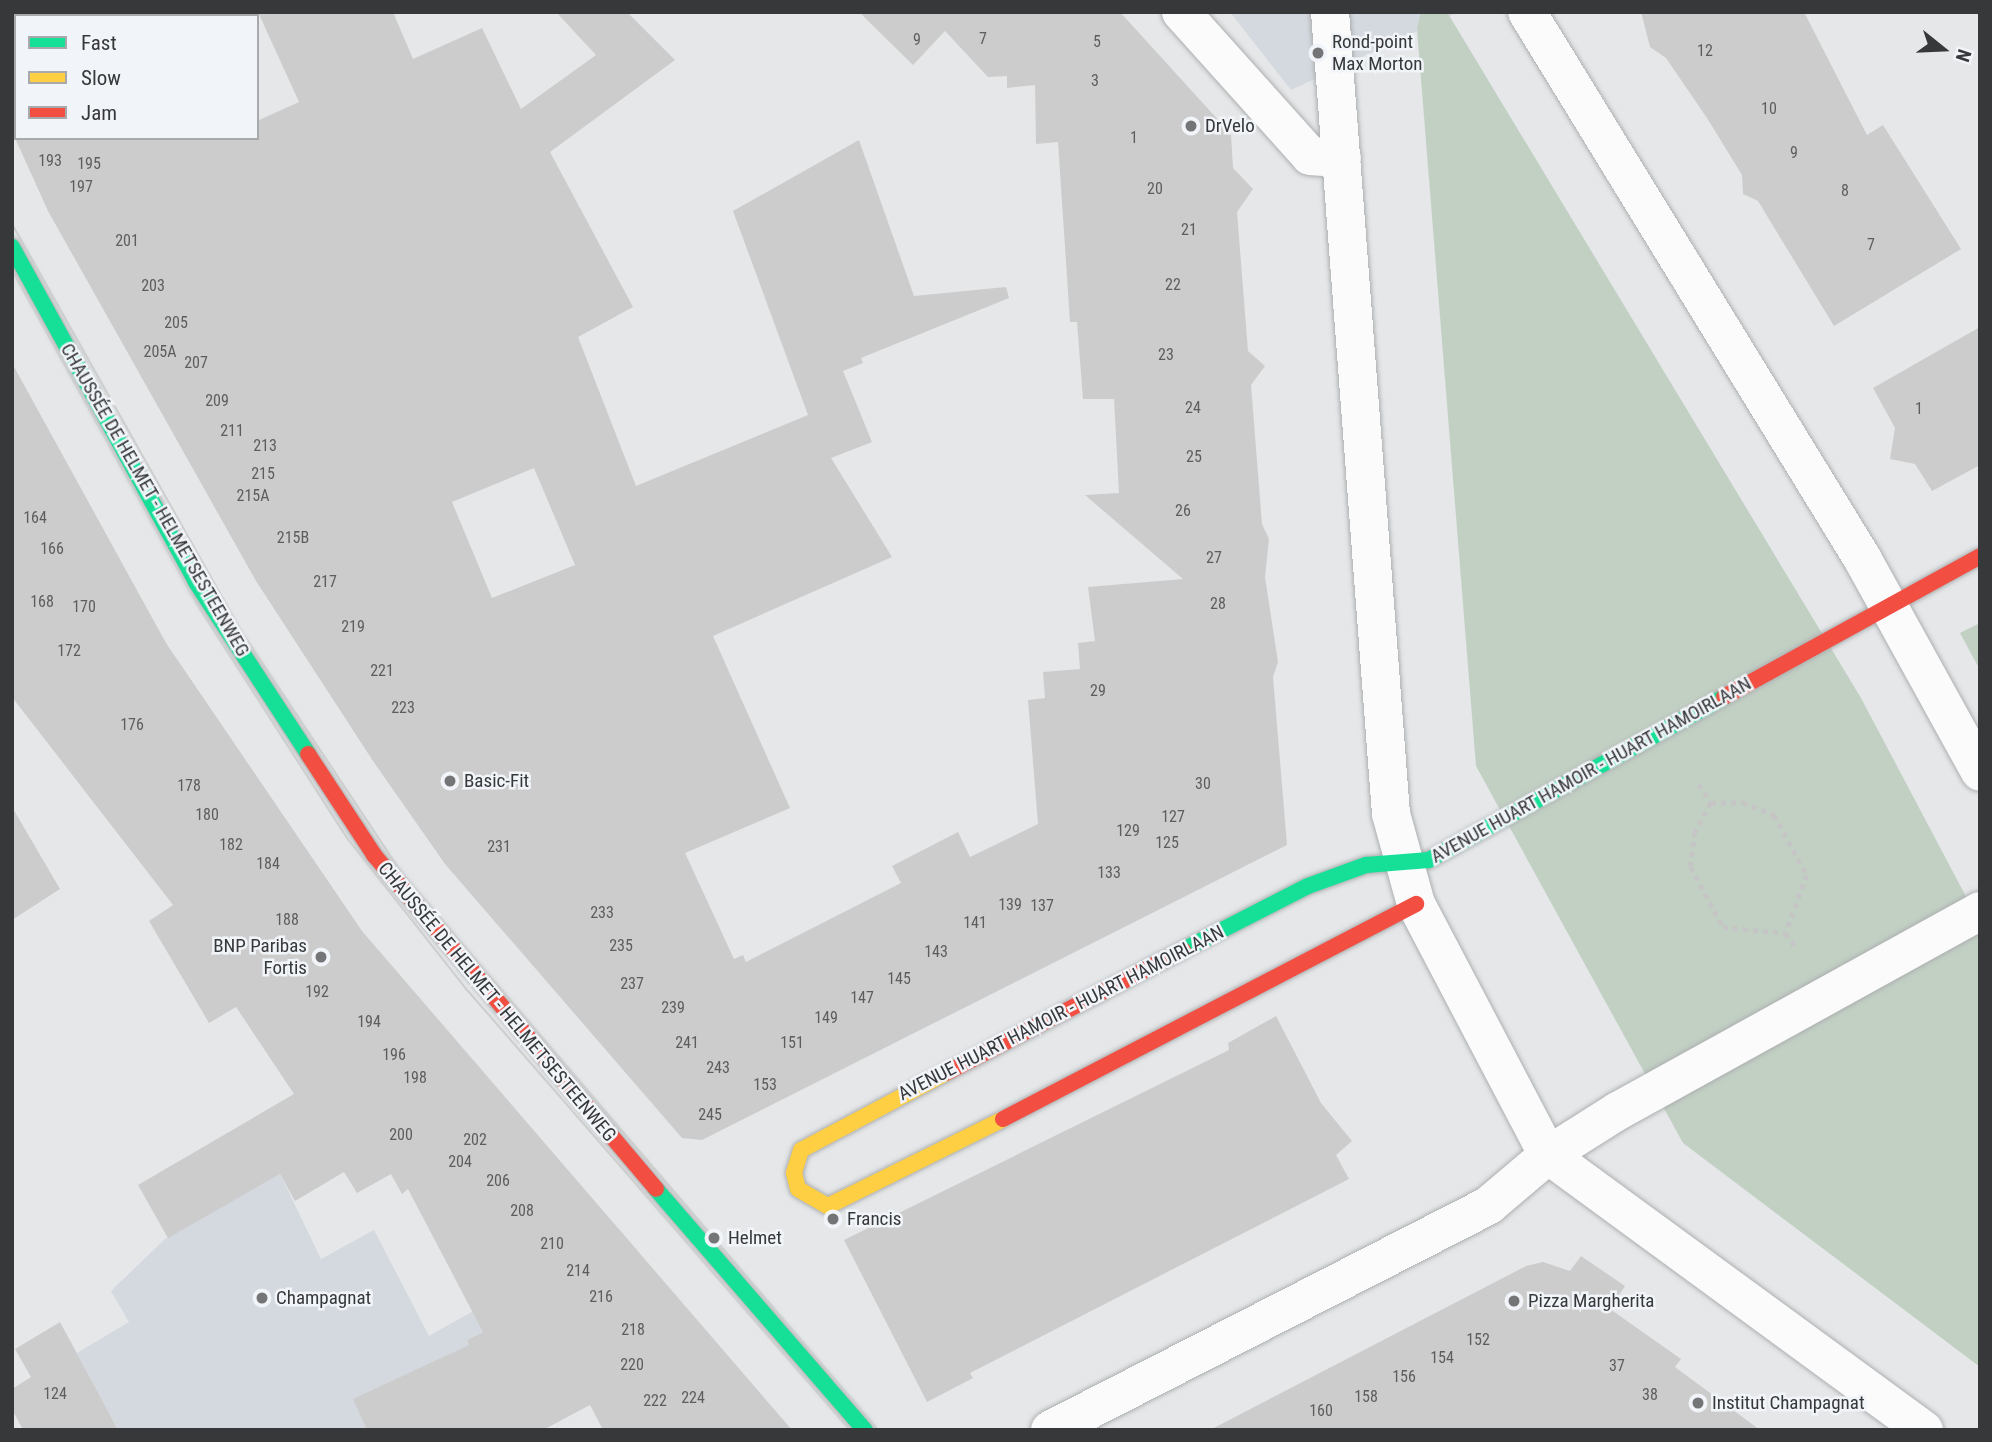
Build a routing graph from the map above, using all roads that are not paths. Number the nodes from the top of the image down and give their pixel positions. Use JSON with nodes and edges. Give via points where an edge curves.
{"nodes":[{"id":1,"x":1181,"y":12,"type":"edge"},
{"id":2,"x":1330,"y":12,"type":"edge"},
{"id":3,"x":1527,"y":12,"type":"edge"},
{"id":4,"x":1342,"y":158,"type":"junction"},
{"id":5,"x":12,"y":247,"type":"edge"},
{"id":6,"x":1980,"y":556,"type":"edge"},
{"id":7,"x":1886,"y":608,"type":"junction"},
{"id":8,"x":1980,"y":772,"type":"edge"},
{"id":9,"x":1402,"y":866,"type":"junction"},
{"id":10,"x":1416,"y":904,"type":"junction"},
{"id":11,"x":1980,"y":911,"type":"edge"},
{"id":12,"x":1548,"y":1155,"type":"junction"},
{"id":13,"x":865,"y":1430,"type":"edge"},
{"id":14,"x":1050,"y":1430,"type":"edge"},
{"id":15,"x":1924,"y":1430,"type":"edge"}],
"edges":[{"from":1,"to":4,"type":"street","via":[[1310,156]]},
{"from":2,"to":4,"type":"street"},
{"from":3,"to":7,"type":"street","via":[[1862,558]]},
{"from":4,"to":9,"type":"street","via":[[1391,814]]},
{"from":5,"to":13,"type":"street","name":"CHAUSSÉE DE HELMET - HELMETSESTEENWEG","via":[[197,582],[374,855],[477,984]]},
{"from":6,"to":7,"type":"street","name":"AVENUE HUART HAMOIR - HUART HAMOIRLAAN"},
{"from":7,"to":8,"type":"street"},
{"from":7,"to":9,"type":"street","name":"AVENUE HUART HAMOIR - HUART HAMOIRLAAN","via":[[1429,860]]},
{"from":9,"to":10,"type":"street"},
{"from":9,"to":10,"type":"street","name":"AVENUE HUART HAMOIR - HUART HAMOIRLAAN","via":[[1366,865],[1308,886],[826,1135],[801,1150],[794,1174],[798,1189],[828,1206],[856,1195]]},
{"from":10,"to":12,"type":"street"},
{"from":11,"to":12,"type":"street"},
{"from":12,"to":14,"type":"street","via":[[1489,1205]]},
{"from":12,"to":15,"type":"street"}]}
